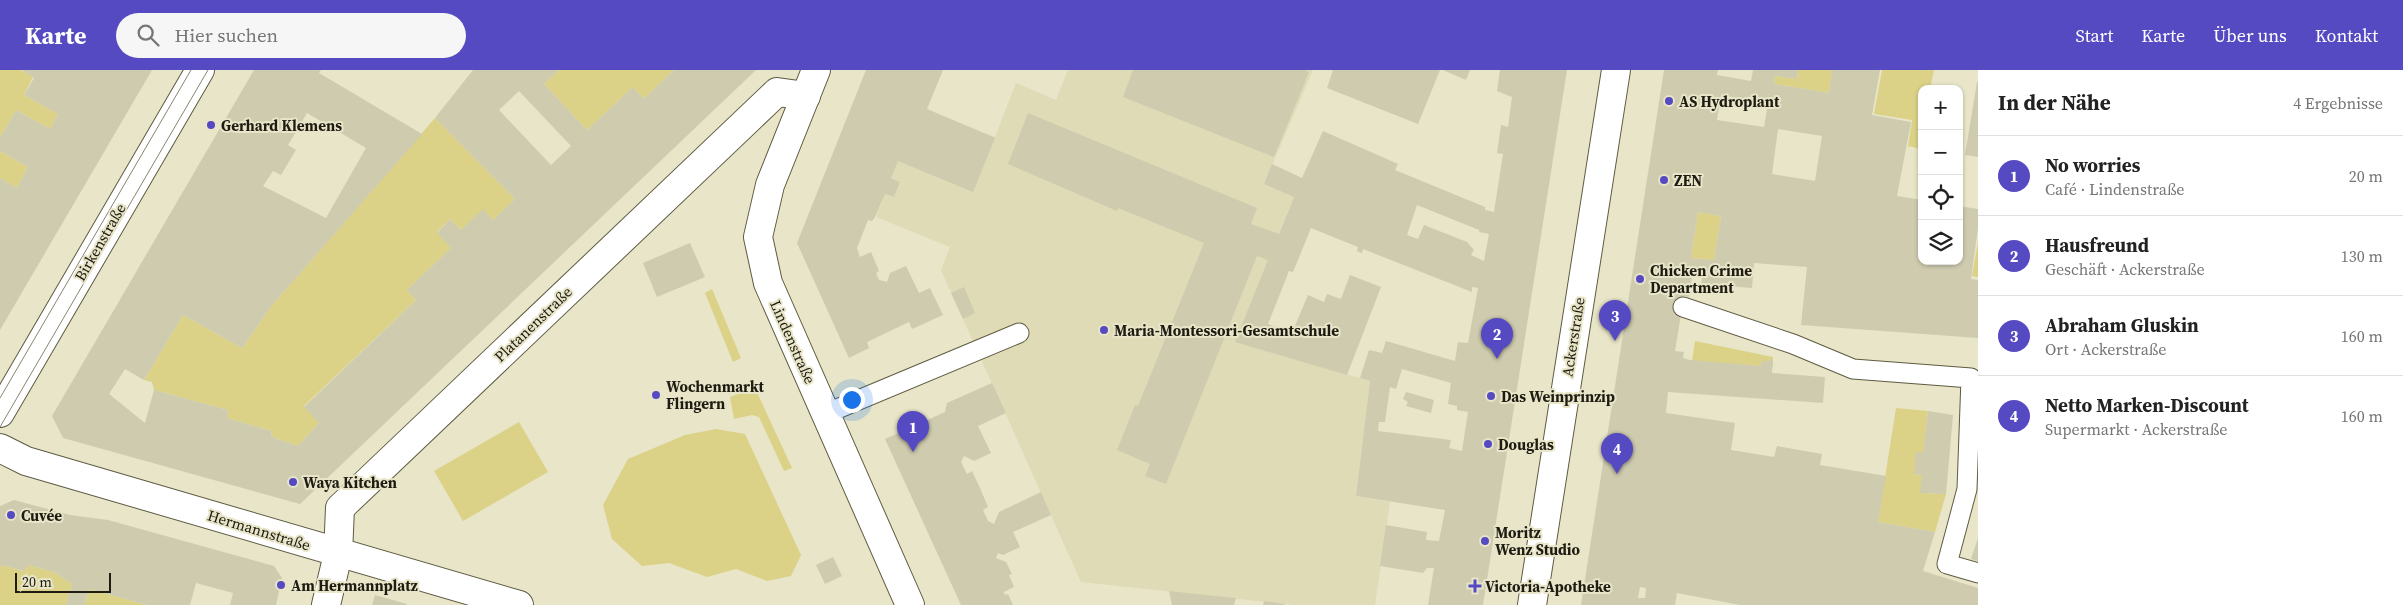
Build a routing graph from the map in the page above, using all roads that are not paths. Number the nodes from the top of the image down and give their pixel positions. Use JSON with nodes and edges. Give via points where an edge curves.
{"nodes":[{"id":1,"x":200,"y":70,"type":"edge"},
{"id":2,"x":816,"y":70,"type":"edge"},
{"id":3,"x":1616,"y":70,"type":"edge"},
{"id":4,"x":806,"y":96,"type":"junction"},
{"id":5,"x":1683,"y":307,"type":"dead end"},
{"id":6,"x":1019,"y":332,"type":"dead end"},
{"id":7,"x":0,"y":413,"type":"edge"},
{"id":8,"x":825,"y":414,"type":"junction"},
{"id":9,"x":0,"y":448,"type":"edge"},
{"id":10,"x":338,"y":554,"type":"junction"},
{"id":11,"x":1978,"y":573,"type":"edge"},
{"id":12,"x":326,"y":605,"type":"edge"},
{"id":13,"x":519,"y":605,"type":"edge"},
{"id":14,"x":910,"y":605,"type":"edge"},
{"id":15,"x":1532,"y":605,"type":"edge"}],
"edges":[{"from":1,"to":7,"type":"street","name":"Birkenstraße"},
{"from":2,"to":4,"type":"street","name":"Lindenstraße"},
{"from":3,"to":15,"type":"street","name":"Ackerstraße"},
{"from":4,"to":8,"type":"street","name":"Lindenstraße","via":[[770,185],[758,237],[768,283]]},
{"from":4,"to":10,"type":"street","name":"Platanenstraße","via":[[777,92],[340,508]]},
{"from":5,"to":11,"type":"lane","via":[[1793,344],[1853,369],[1971,378],[1967,489],[1947,564]]},
{"from":6,"to":8,"type":"lane"},
{"from":8,"to":14,"type":"street","name":"Lindenstraße"},
{"from":9,"to":10,"type":"street","name":"Hermannstraße","via":[[26,461]]},
{"from":10,"to":12,"type":"street","name":"Platanenstraße"},
{"from":10,"to":13,"type":"street","name":"Hermannstraße"}]}
